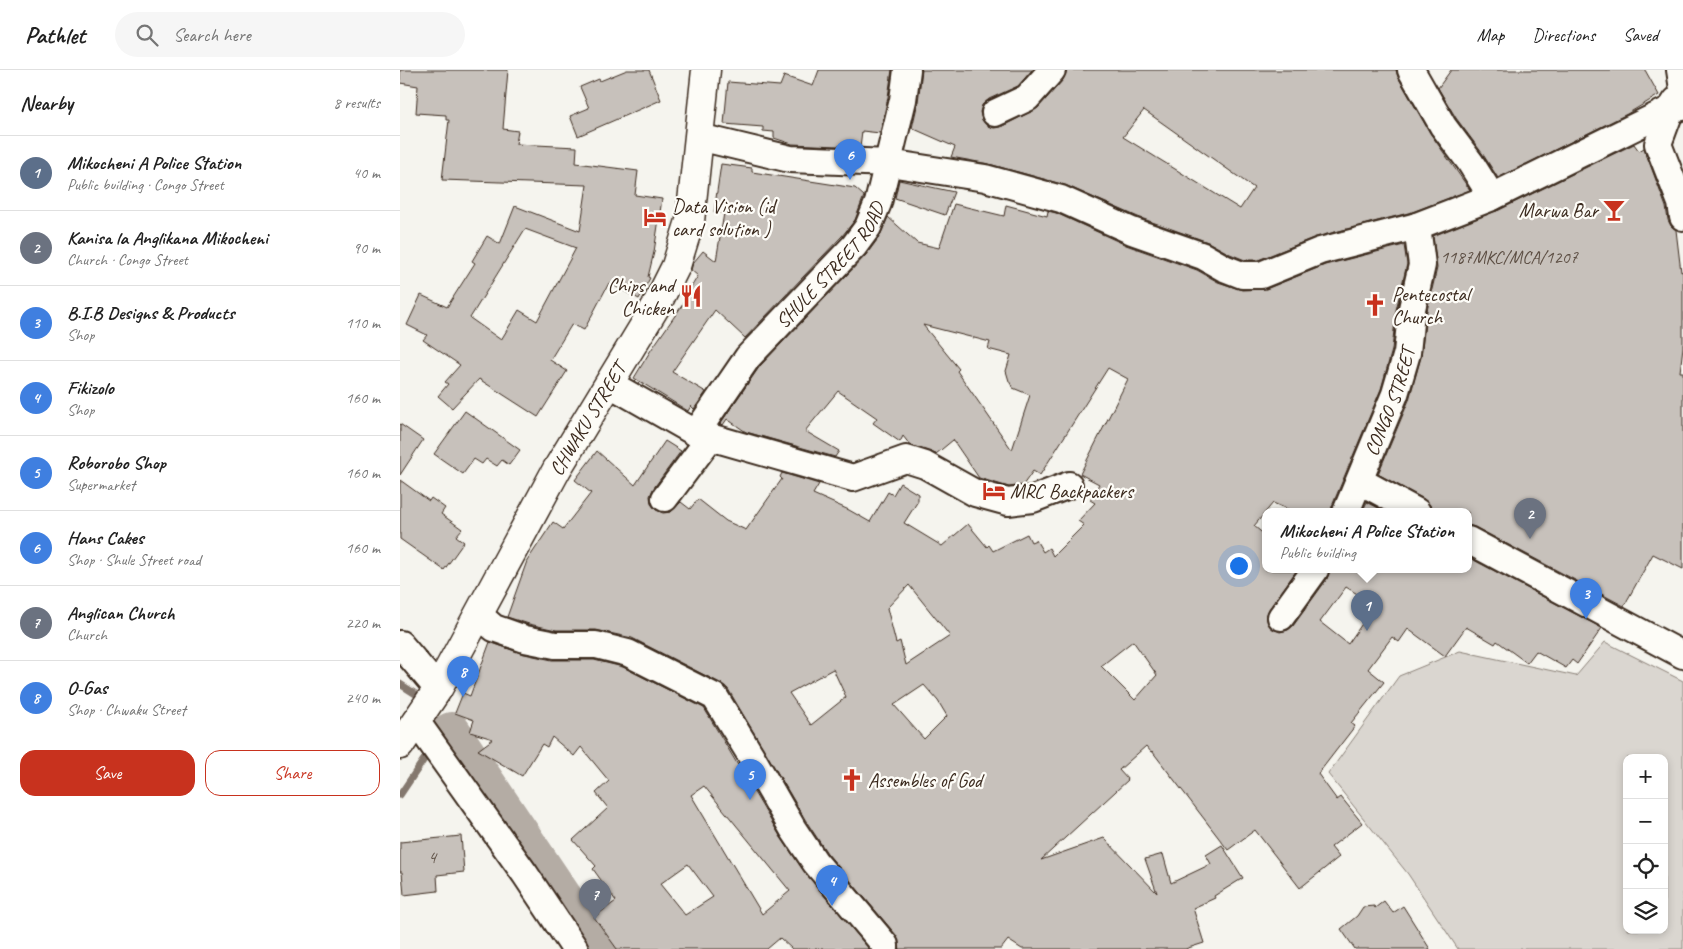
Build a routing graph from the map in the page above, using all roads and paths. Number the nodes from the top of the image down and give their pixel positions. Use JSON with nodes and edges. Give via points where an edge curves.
{"nodes":[{"id":1,"x":706,"y":70,"type":"edge"},
{"id":2,"x":907,"y":70,"type":"edge"},
{"id":3,"x":1052,"y":70,"type":"edge"},
{"id":4,"x":1411,"y":70,"type":"edge"},
{"id":5,"x":1680,"y":70,"type":"edge"},
{"id":6,"x":1680,"y":99,"type":"edge"},
{"id":7,"x":995,"y":113,"type":"dead end"},
{"id":8,"x":699,"y":137,"type":"junction"},
{"id":9,"x":889,"y":163,"type":"junction"},
{"id":10,"x":1492,"y":197,"type":"junction"},
{"id":11,"x":1683,"y":217,"type":"edge"},
{"id":12,"x":1417,"y":226,"type":"junction"},
{"id":13,"x":610,"y":384,"type":"junction"},
{"id":14,"x":703,"y":436,"type":"junction"},
{"id":15,"x":1360,"y":481,"type":"junction"},
{"id":16,"x":1069,"y":485,"type":"dead end"},
{"id":17,"x":665,"y":498,"type":"dead end"},
{"id":18,"x":1348,"y":508,"type":"edge"},
{"id":19,"x":1410,"y":508,"type":"edge"},
{"id":20,"x":1472,"y":542,"type":"edge"},
{"id":21,"x":1313,"y":573,"type":"edge"},
{"id":22,"x":479,"y":615,"type":"junction"},
{"id":23,"x":1280,"y":617,"type":"dead end"},
{"id":24,"x":400,"y":644,"type":"edge"},
{"id":25,"x":1683,"y":655,"type":"edge"},
{"id":26,"x":438,"y":689,"type":"junction"},
{"id":27,"x":416,"y":721,"type":"junction"},
{"id":28,"x":400,"y":745,"type":"edge"},
{"id":29,"x":574,"y":949,"type":"edge"},
{"id":30,"x":885,"y":949,"type":"edge"}],
"edges":[{"from":1,"to":8,"type":"main road","name":"CHWAKU STREET"},
{"from":2,"to":9,"type":"street","name":"SHULE STREET ROAD"},
{"from":3,"to":7,"type":"street","via":[[1027,98]]},
{"from":4,"to":10,"type":"street","via":[[1443,126]]},
{"from":5,"to":6,"type":"street"},
{"from":6,"to":10,"type":"street"},
{"from":6,"to":11,"type":"street","via":[[1658,144],[1681,203]]},
{"from":8,"to":9,"type":"street","via":[[790,159]]},
{"from":8,"to":13,"type":"main road","name":"CHWAKU STREET","via":[[690,220],[676,266]]},
{"from":9,"to":12,"type":"street","via":[[985,178],[1061,199],[1242,274],[1261,275],[1320,251]]},
{"from":9,"to":14,"type":"street","name":"SHULE STREET ROAD","via":[[868,227],[854,246],[748,356]]},
{"from":10,"to":12,"type":"street"},
{"from":12,"to":15,"type":"street","name":"CONGO STREET","via":[[1422,264],[1411,314],[1407,353],[1395,394]]},
{"from":13,"to":14,"type":"street"},
{"from":13,"to":22,"type":"main road","name":"CHWAKU STREET","via":[[557,469]]},
{"from":14,"to":16,"type":"street","via":[[853,478],[906,459],[925,465],[975,493],[1008,502],[1033,499]]},
{"from":14,"to":17,"type":"street","name":"SHULE STREET ROAD"},
{"from":15,"to":18,"type":"street","name":"CONGO STREET"},
{"from":15,"to":19,"type":"street"},
{"from":20,"to":25,"type":"street"},
{"from":21,"to":23,"type":"street"},
{"from":22,"to":26,"type":"main road","name":"CHWAKU STREET"},
{"from":22,"to":30,"type":"street","via":[[494,628],[525,639],[556,645],[596,645],[628,654],[715,697],[814,862],[885,944]]},
{"from":24,"to":26,"type":"street"},
{"from":26,"to":27,"type":"main road","name":"CHWAKU STREET"},
{"from":27,"to":28,"type":"main road","name":"CHWAKU STREET"},
{"from":27,"to":29,"type":"street"}]}
